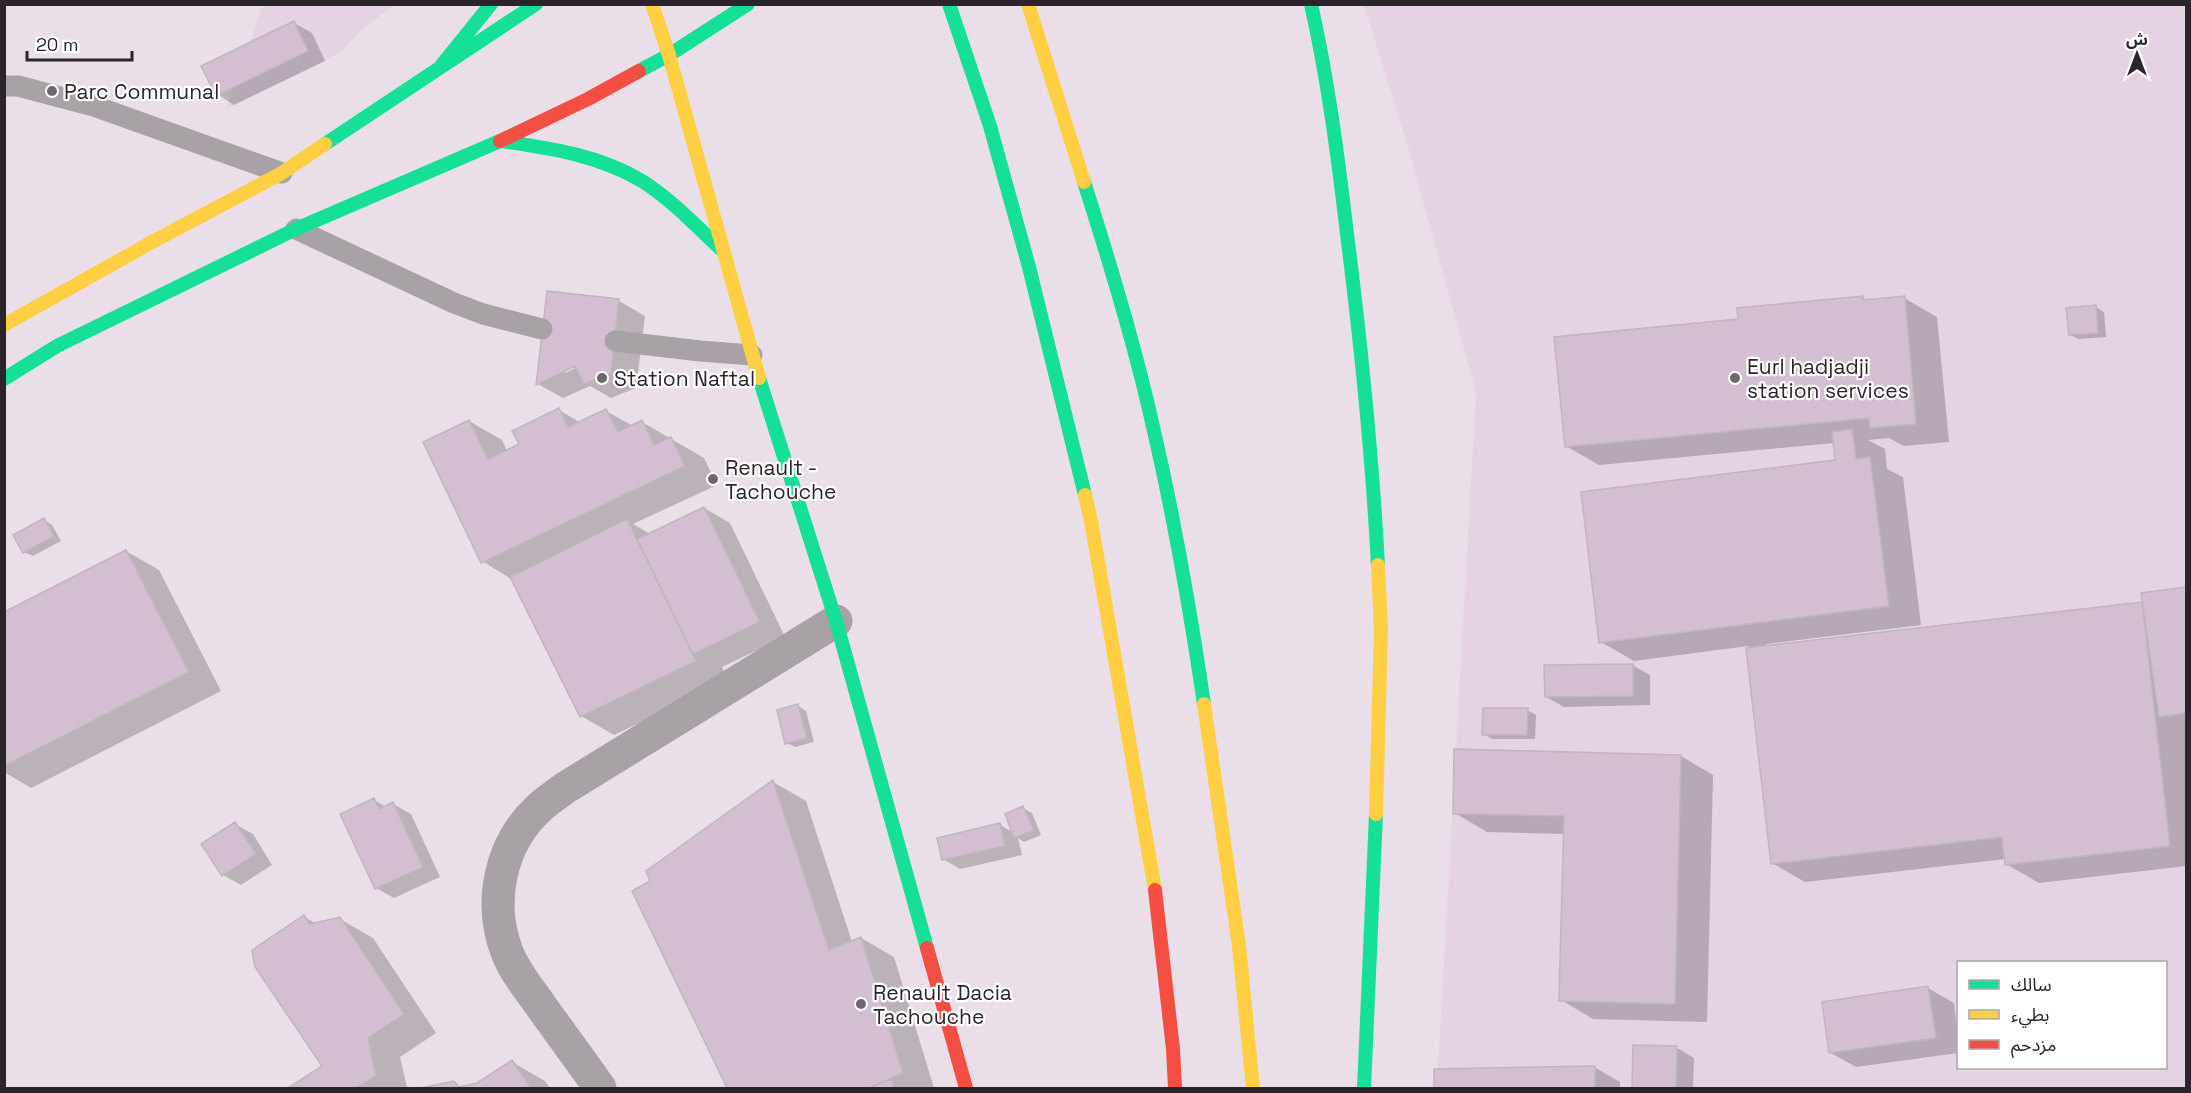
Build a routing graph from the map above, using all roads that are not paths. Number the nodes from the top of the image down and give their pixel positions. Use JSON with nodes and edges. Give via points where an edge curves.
{"nodes":[{"id":1,"x":491,"y":4,"type":"edge"},
{"id":2,"x":536,"y":4,"type":"edge"},
{"id":3,"x":652,"y":4,"type":"edge"},
{"id":4,"x":748,"y":4,"type":"edge"},
{"id":5,"x":949,"y":4,"type":"edge"},
{"id":6,"x":1028,"y":4,"type":"edge"},
{"id":7,"x":1311,"y":4,"type":"edge"},
{"id":8,"x":669,"y":55,"type":"junction"},
{"id":9,"x":441,"y":66,"type":"junction"},
{"id":10,"x":4,"y":86,"type":"edge"},
{"id":11,"x":501,"y":141,"type":"junction"},
{"id":12,"x":282,"y":173,"type":"junction"},
{"id":13,"x":296,"y":229,"type":"junction"},
{"id":14,"x":722,"y":250,"type":"junction"},
{"id":15,"x":4,"y":325,"type":"edge"},
{"id":16,"x":542,"y":329,"type":"dead end"},
{"id":17,"x":615,"y":341,"type":"dead end"},
{"id":18,"x":752,"y":355,"type":"junction"},
{"id":19,"x":4,"y":379,"type":"edge"},
{"id":20,"x":836,"y":621,"type":"junction"},
{"id":21,"x":600,"y":1089,"type":"edge"},
{"id":22,"x":966,"y":1089,"type":"edge"},
{"id":23,"x":1175,"y":1089,"type":"edge"},
{"id":24,"x":1253,"y":1089,"type":"edge"},
{"id":25,"x":1364,"y":1089,"type":"edge"}],
"edges":[{"from":1,"to":9,"type":"main road"},
{"from":2,"to":9,"type":"main road"},
{"from":3,"to":8,"type":"main road"},
{"from":4,"to":8,"type":"main road"},
{"from":5,"to":23,"type":"main road","via":[[990,126],[1029,267],[1091,521],[1157,904]]},
{"from":6,"to":24,"type":"main road","via":[[1108,257],[1151,417],[1195,645],[1239,946]]},
{"from":7,"to":25,"type":"main road","via":[[1336,143],[1362,352],[1381,630]]},
{"from":8,"to":11,"type":"main road"},
{"from":8,"to":14,"type":"main road"},
{"from":9,"to":12,"type":"main road"},
{"from":10,"to":12,"type":"lane","via":[[28,88],[94,106]]},
{"from":11,"to":13,"type":"main road"},
{"from":11,"to":14,"type":"main road","via":[[561,150],[617,168],[642,182]]},
{"from":12,"to":15,"type":"main road"},
{"from":13,"to":16,"type":"lane","via":[[445,300]]},
{"from":13,"to":19,"type":"main road","via":[[57,346]]},
{"from":14,"to":18,"type":"main road"},
{"from":17,"to":18,"type":"lane"},
{"from":18,"to":20,"type":"main road"},
{"from":20,"to":21,"type":"street","via":[[565,788],[539,808],[519,832],[504,860],[498,891],[499,923],[507,953]]},
{"from":20,"to":22,"type":"main road"}]}
